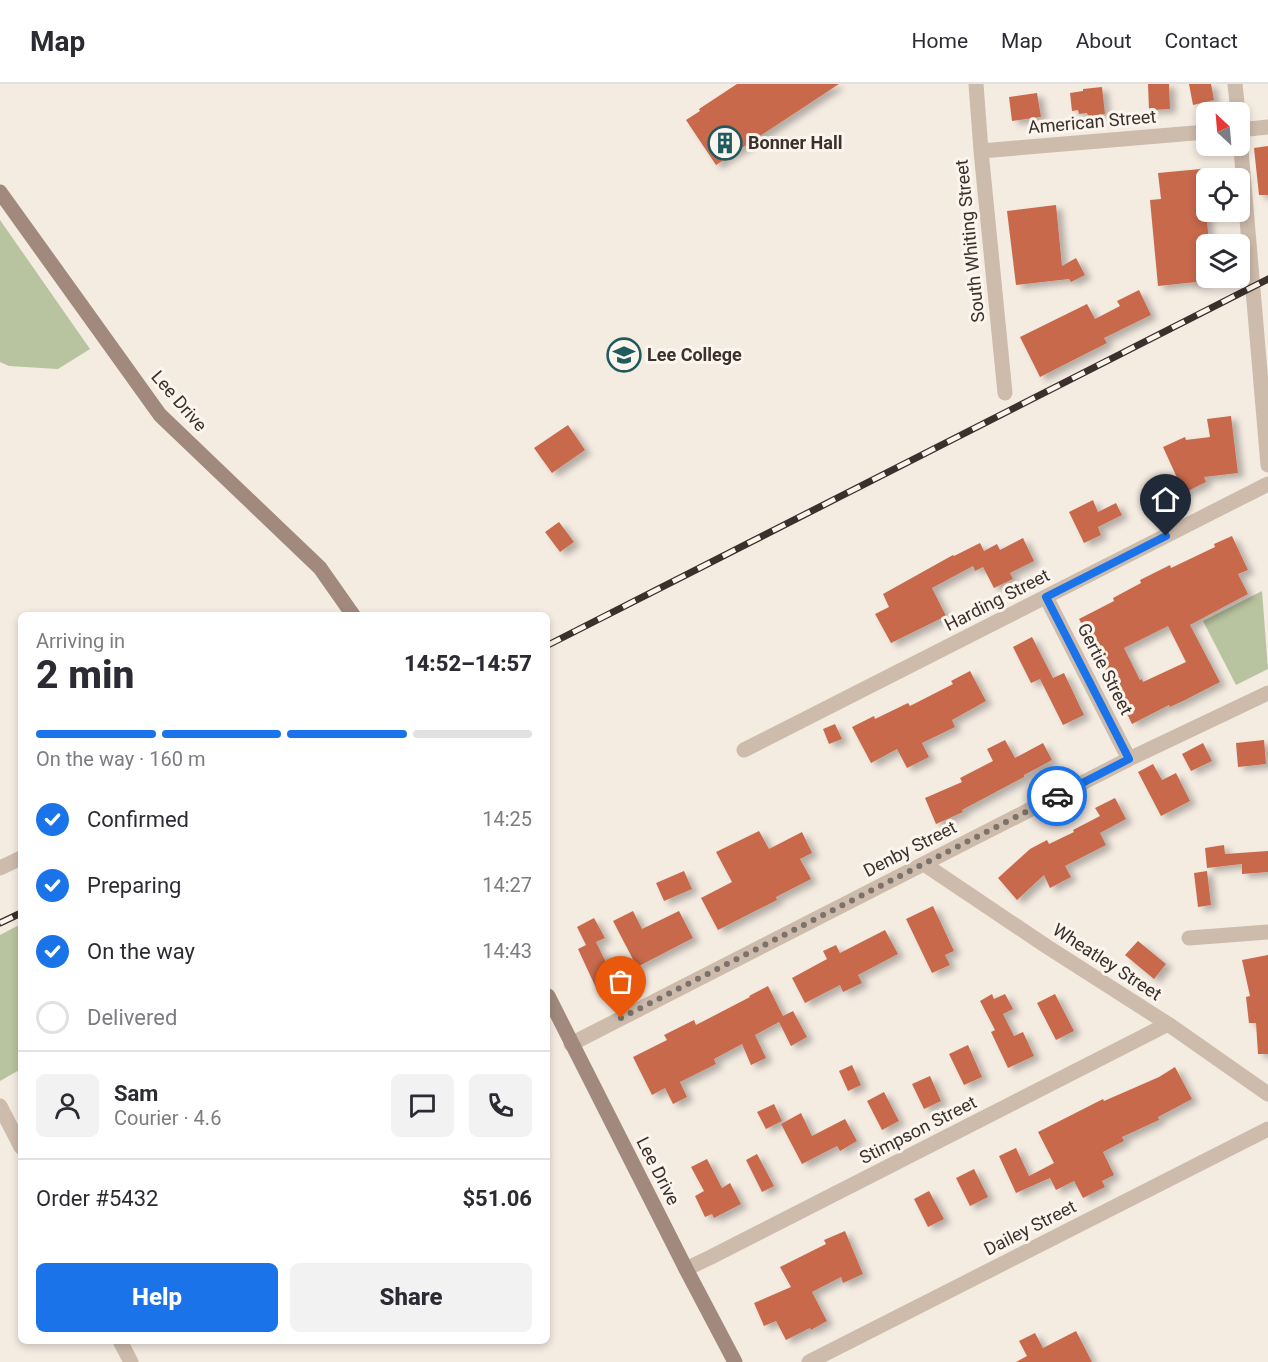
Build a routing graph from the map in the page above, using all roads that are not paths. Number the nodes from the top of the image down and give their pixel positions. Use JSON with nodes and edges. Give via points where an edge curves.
{"nodes":[{"id":1,"x":975,"y":84,"type":"edge"},
{"id":2,"x":1235,"y":84,"type":"edge"},
{"id":3,"x":1237,"y":102,"type":"edge"},
{"id":4,"x":1268,"y":127,"type":"edge"},
{"id":5,"x":1250,"y":128,"type":"edge"},
{"id":6,"x":1196,"y":133,"type":"edge"},
{"id":7,"x":981,"y":151,"type":"junction"},
{"id":8,"x":1241,"y":156,"type":"edge"},
{"id":9,"x":0,"y":192,"type":"edge"},
{"id":10,"x":1005,"y":393,"type":"dead end"},
{"id":11,"x":1268,"y":465,"type":"edge"},
{"id":12,"x":1268,"y":484,"type":"edge"},
{"id":13,"x":1046,"y":597,"type":"junction"},
{"id":14,"x":351,"y":612,"type":"edge"},
{"id":15,"x":1268,"y":693,"type":"edge"},
{"id":16,"x":744,"y":750,"type":"dead end"},
{"id":17,"x":1129,"y":759,"type":"junction"},
{"id":18,"x":18,"y":859,"type":"edge"},
{"id":19,"x":924,"y":864,"type":"junction"},
{"id":20,"x":0,"y":868,"type":"edge"},
{"id":21,"x":1268,"y":932,"type":"edge"},
{"id":22,"x":1189,"y":938,"type":"dead end"},
{"id":23,"x":550,"y":1000,"type":"edge"},
{"id":24,"x":1168,"y":1024,"type":"junction"},
{"id":25,"x":572,"y":1044,"type":"junction"},
{"id":26,"x":1268,"y":1094,"type":"edge"},
{"id":27,"x":0,"y":1106,"type":"edge"},
{"id":28,"x":1268,"y":1129,"type":"edge"},
{"id":29,"x":18,"y":1142,"type":"edge"},
{"id":30,"x":686,"y":1269,"type":"junction"},
{"id":31,"x":122,"y":1344,"type":"edge"},
{"id":32,"x":131,"y":1362,"type":"edge"},
{"id":33,"x":735,"y":1362,"type":"edge"},
{"id":34,"x":809,"y":1362,"type":"edge"}],
"edges":[{"from":1,"to":7,"type":"street","name":"South Whiting Street"},
{"from":2,"to":3,"type":"street"},
{"from":4,"to":5,"type":"street"},
{"from":6,"to":7,"type":"street","name":"American Street"},
{"from":7,"to":10,"type":"street","name":"South Whiting Street"},
{"from":8,"to":11,"type":"street"},
{"from":9,"to":14,"type":"main road","name":"Lee Drive","via":[[160,415],[320,568]]},
{"from":12,"to":13,"type":"street","name":"Harding Street"},
{"from":13,"to":16,"type":"street","name":"Harding Street"},
{"from":13,"to":17,"type":"street","name":"Gertie Street"},
{"from":15,"to":17,"type":"street","name":"Denby Street"},
{"from":17,"to":19,"type":"street","name":"Denby Street"},
{"from":18,"to":20,"type":"street"},
{"from":19,"to":24,"type":"street","name":"Wheatley Street"},
{"from":19,"to":25,"type":"street","name":"Denby Street"},
{"from":21,"to":22,"type":"street"},
{"from":23,"to":25,"type":"main road","name":"Lee Drive"},
{"from":24,"to":26,"type":"street","name":"Wheatley Street"},
{"from":24,"to":30,"type":"street","name":"Stimpson Street"},
{"from":25,"to":30,"type":"main road","name":"Lee Drive"},
{"from":27,"to":29,"type":"street"},
{"from":28,"to":34,"type":"street","name":"Dailey Street"},
{"from":30,"to":33,"type":"main road","name":"Lee Drive"},
{"from":31,"to":32,"type":"street"}]}
